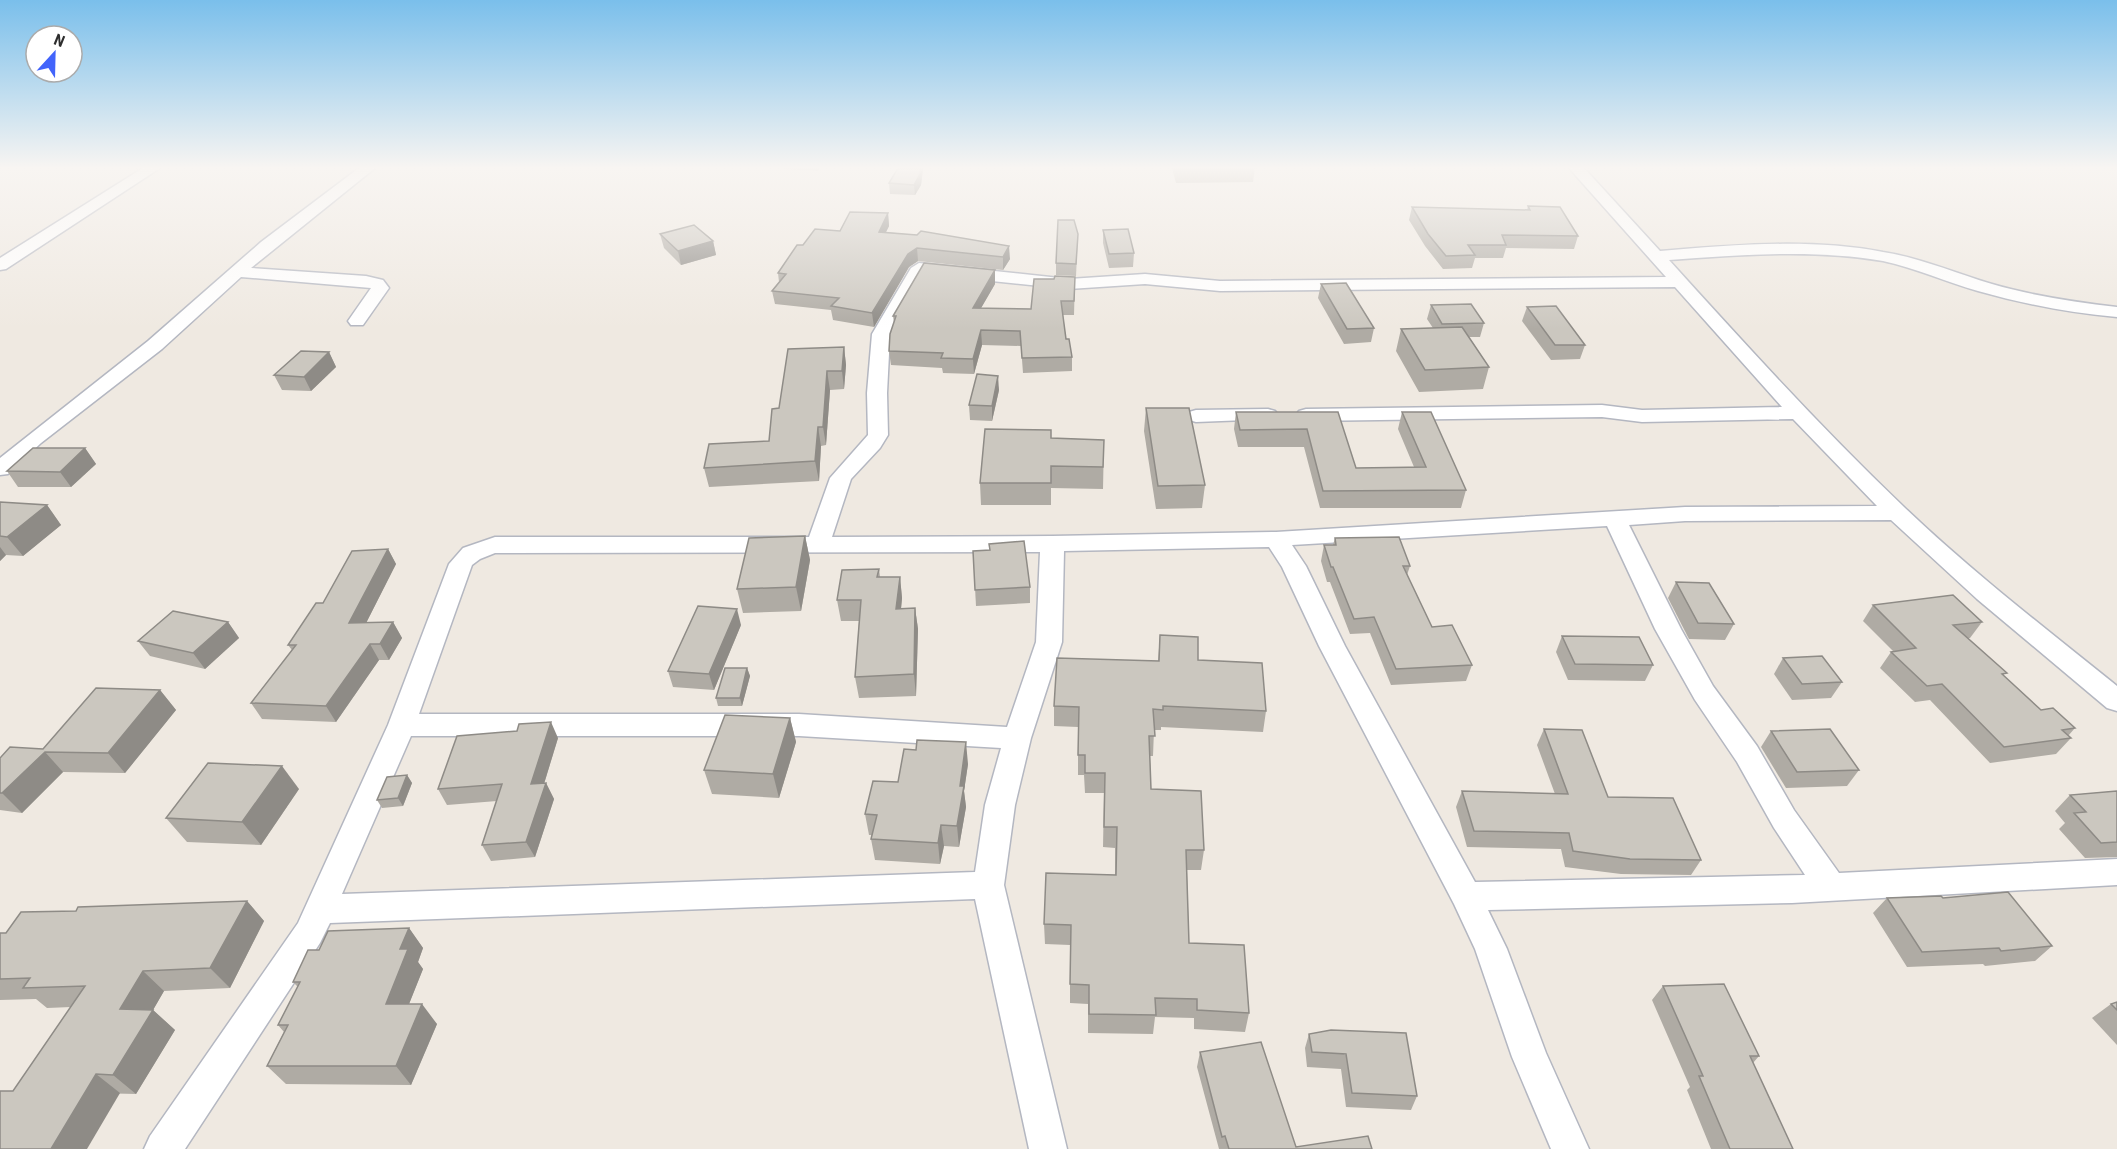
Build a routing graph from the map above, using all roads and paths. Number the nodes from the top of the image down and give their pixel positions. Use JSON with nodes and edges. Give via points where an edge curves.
{"nodes":[{"id":1,"x":68,"y":222,"type":"edge"},
{"id":2,"x":297,"y":222,"type":"edge"},
{"id":3,"x":1625,"y":222,"type":"edge"},
{"id":4,"x":1656,"y":256,"type":"junction"},
{"id":5,"x":0,"y":265,"type":"edge"},
{"id":6,"x":237,"y":272,"type":"junction"},
{"id":7,"x":1680,"y":282,"type":"junction"},
{"id":8,"x":2092,"y":309,"type":"junction"},
{"id":9,"x":2117,"y":312,"type":"edge"},
{"id":10,"x":2117,"y":319,"type":"edge"},
{"id":11,"x":357,"y":321,"type":"dead end"},
{"id":12,"x":1783,"y":397,"type":"junction"},
{"id":13,"x":1602,"y":411,"type":"junction"},
{"id":14,"x":1798,"y":413,"type":"junction"},
{"id":15,"x":1196,"y":416,"type":"dead end"},
{"id":16,"x":0,"y":469,"type":"edge"},
{"id":17,"x":1897,"y":513,"type":"junction"},
{"id":18,"x":1615,"y":519,"type":"junction"},
{"id":19,"x":1276,"y":539,"type":"junction"},
{"id":20,"x":1052,"y":544,"type":"junction"},
{"id":21,"x":818,"y":545,"type":"junction"},
{"id":22,"x":2117,"y":701,"type":"edge"},
{"id":23,"x":402,"y":725,"type":"junction"},
{"id":24,"x":1017,"y":738,"type":"junction"},
{"id":25,"x":2117,"y":872,"type":"edge"},
{"id":26,"x":988,"y":885,"type":"junction"},
{"id":27,"x":1830,"y":887,"type":"junction"},
{"id":28,"x":1466,"y":896,"type":"junction"},
{"id":29,"x":321,"y":909,"type":"junction"},
{"id":30,"x":163,"y":1149,"type":"edge"},
{"id":31,"x":1048,"y":1149,"type":"edge"},
{"id":32,"x":1570,"y":1149,"type":"edge"}],
"edges":[{"from":1,"to":5,"type":"street"},
{"from":2,"to":6,"type":"street"},
{"from":3,"to":4,"type":"street"},
{"from":4,"to":7,"type":"street"},
{"from":4,"to":8,"type":"street","via":[[1736,250],[1869,254],[1911,262],[1983,287]]},
{"from":6,"to":11,"type":"street","via":[[377,284],[380,288]]},
{"from":6,"to":16,"type":"street","via":[[162,339]]},
{"from":7,"to":12,"type":"street"},
{"from":7,"to":21,"type":"street","via":[[1220,286],[1145,279],[1069,284],[919,268],[881,334],[878,435],[842,478]]},
{"from":8,"to":9,"type":"street"},
{"from":8,"to":10,"type":"street"},
{"from":12,"to":13,"type":"street","via":[[1624,403]]},
{"from":12,"to":14,"type":"street"},
{"from":13,"to":14,"type":"street","via":[[1642,416]]},
{"from":13,"to":15,"type":"street"},
{"from":14,"to":17,"type":"street"},
{"from":17,"to":18,"type":"street","via":[[1707,514]]},
{"from":17,"to":22,"type":"street"},
{"from":18,"to":19,"type":"street"},
{"from":18,"to":27,"type":"street","via":[[1704,693]]},
{"from":19,"to":20,"type":"street"},
{"from":19,"to":28,"type":"street","via":[[1294,566],[1332,646]]},
{"from":20,"to":21,"type":"street"},
{"from":20,"to":24,"type":"street","via":[[1049,642]]},
{"from":21,"to":23,"type":"street","via":[[495,545],[476,550],[461,564]]},
{"from":23,"to":24,"type":"street","via":[[799,724]]},
{"from":23,"to":29,"type":"street"},
{"from":24,"to":26,"type":"street","via":[[1000,805]]},
{"from":25,"to":27,"type":"street"},
{"from":26,"to":29,"type":"street"},
{"from":26,"to":31,"type":"street"},
{"from":27,"to":28,"type":"street"},
{"from":28,"to":32,"type":"street"},
{"from":29,"to":30,"type":"street","via":[[309,933]]}]}
